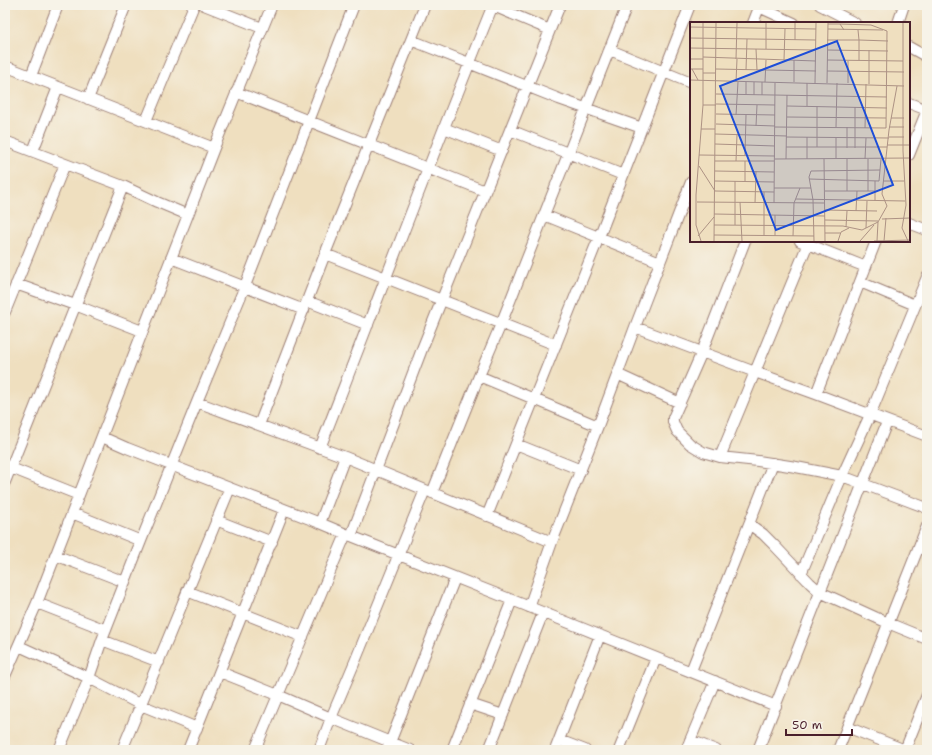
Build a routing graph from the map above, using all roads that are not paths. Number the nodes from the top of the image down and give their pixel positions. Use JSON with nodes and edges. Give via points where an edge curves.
{"nodes":[{"id":1,"x":58,"y":5,"type":"edge"},
{"id":2,"x":126,"y":5,"type":"edge"},
{"id":3,"x":194,"y":5,"type":"edge"},
{"id":4,"x":204,"y":5,"type":"edge"},
{"id":5,"x":272,"y":5,"type":"edge"},
{"id":6,"x":354,"y":5,"type":"edge"},
{"id":7,"x":425,"y":5,"type":"edge"},
{"id":8,"x":492,"y":5,"type":"edge"},
{"id":9,"x":560,"y":5,"type":"edge"},
{"id":10,"x":627,"y":5,"type":"edge"},
{"id":11,"x":690,"y":5,"type":"edge"},
{"id":12,"x":820,"y":5,"type":"edge"},
{"id":13,"x":904,"y":5,"type":"edge"},
{"id":14,"x":760,"y":6,"type":"edge"},
{"id":15,"x":753,"y":22,"type":"edge"},
{"id":16,"x":792,"y":22,"type":"edge"},
{"id":17,"x":853,"y":22,"type":"edge"},
{"id":18,"x":898,"y":22,"type":"edge"},
{"id":19,"x":262,"y":28,"type":"junction"},
{"id":20,"x":550,"y":30,"type":"junction"},
{"id":21,"x":411,"y":40,"type":"junction"},
{"id":22,"x":910,"y":48,"type":"edge"},
{"id":23,"x":610,"y":50,"type":"junction"},
{"id":24,"x":927,"y":57,"type":"edge"},
{"id":25,"x":469,"y":64,"type":"junction"},
{"id":26,"x":5,"y":66,"type":"edge"},
{"id":27,"x":664,"y":72,"type":"junction"},
{"id":28,"x":30,"y":76,"type":"junction"},
{"id":29,"x":690,"y":83,"type":"edge"},
{"id":30,"x":58,"y":87,"type":"junction"},
{"id":31,"x":527,"y":87,"type":"junction"},
{"id":32,"x":236,"y":92,"type":"junction"},
{"id":33,"x":88,"y":99,"type":"junction"},
{"id":34,"x":910,"y":103,"type":"edge"},
{"id":35,"x":586,"y":109,"type":"junction"},
{"id":36,"x":927,"y":110,"type":"edge"},
{"id":37,"x":309,"y":121,"type":"junction"},
{"id":38,"x":146,"y":122,"type":"junction"},
{"id":39,"x":444,"y":128,"type":"junction"},
{"id":40,"x":642,"y":128,"type":"junction"},
{"id":41,"x":510,"y":130,"type":"junction"},
{"id":42,"x":5,"y":142,"type":"edge"},
{"id":43,"x":369,"y":145,"type":"junction"},
{"id":44,"x":214,"y":148,"type":"junction"},
{"id":45,"x":33,"y":151,"type":"junction"},
{"id":46,"x":502,"y":151,"type":"junction"},
{"id":47,"x":910,"y":151,"type":"edge"},
{"id":48,"x":568,"y":154,"type":"junction"},
{"id":49,"x":65,"y":164,"type":"junction"},
{"id":50,"x":428,"y":168,"type":"junction"},
{"id":51,"x":623,"y":175,"type":"junction"},
{"id":52,"x":122,"y":186,"type":"junction"},
{"id":53,"x":690,"y":188,"type":"edge"},
{"id":54,"x":485,"y":191,"type":"junction"},
{"id":55,"x":688,"y":199,"type":"edge"},
{"id":56,"x":188,"y":215,"type":"junction"},
{"id":57,"x":544,"y":215,"type":"junction"},
{"id":58,"x":910,"y":223,"type":"edge"},
{"id":59,"x":927,"y":230,"type":"edge"},
{"id":60,"x":599,"y":237,"type":"junction"},
{"id":61,"x":745,"y":242,"type":"edge"},
{"id":62,"x":805,"y":242,"type":"edge"},
{"id":63,"x":876,"y":242,"type":"edge"},
{"id":64,"x":325,"y":254,"type":"junction"},
{"id":65,"x":171,"y":258,"type":"junction"},
{"id":66,"x":660,"y":262,"type":"junction"},
{"id":67,"x":866,"y":267,"type":"junction"},
{"id":68,"x":927,"y":277,"type":"edge"},
{"id":69,"x":386,"y":278,"type":"junction"},
{"id":70,"x":860,"y":282,"type":"junction"},
{"id":71,"x":16,"y":284,"type":"junction"},
{"id":72,"x":246,"y":286,"type":"junction"},
{"id":73,"x":442,"y":300,"type":"junction"},
{"id":74,"x":75,"y":305,"type":"junction"},
{"id":75,"x":305,"y":305,"type":"junction"},
{"id":76,"x":915,"y":306,"type":"junction"},
{"id":77,"x":5,"y":312,"type":"edge"},
{"id":78,"x":502,"y":324,"type":"junction"},
{"id":79,"x":368,"y":325,"type":"junction"},
{"id":80,"x":635,"y":327,"type":"junction"},
{"id":81,"x":142,"y":331,"type":"junction"},
{"id":82,"x":556,"y":345,"type":"junction"},
{"id":83,"x":702,"y":352,"type":"junction"},
{"id":84,"x":755,"y":372,"type":"junction"},
{"id":85,"x":617,"y":374,"type":"junction"},
{"id":86,"x":479,"y":376,"type":"junction"},
{"id":87,"x":816,"y":394,"type":"junction"},
{"id":88,"x":534,"y":399,"type":"junction"},
{"id":89,"x":197,"y":402,"type":"junction"},
{"id":90,"x":680,"y":403,"type":"junction"},
{"id":91,"x":870,"y":415,"type":"junction"},
{"id":92,"x":887,"y":422,"type":"junction"},
{"id":93,"x":259,"y":425,"type":"junction"},
{"id":94,"x":598,"y":426,"type":"junction"},
{"id":95,"x":927,"y":436,"type":"edge"},
{"id":96,"x":102,"y":437,"type":"junction"},
{"id":97,"x":516,"y":444,"type":"junction"},
{"id":98,"x":320,"y":448,"type":"junction"},
{"id":99,"x":345,"y":457,"type":"junction"},
{"id":100,"x":720,"y":457,"type":"junction"},
{"id":101,"x":773,"y":463,"type":"junction"},
{"id":102,"x":172,"y":465,"type":"junction"},
{"id":103,"x":8,"y":467,"type":"edge"},
{"id":104,"x":376,"y":470,"type":"junction"},
{"id":105,"x":581,"y":470,"type":"junction"},
{"id":106,"x":842,"y":476,"type":"junction"},
{"id":107,"x":5,"y":482,"type":"edge"},
{"id":108,"x":863,"y":484,"type":"junction"},
{"id":109,"x":230,"y":488,"type":"junction"},
{"id":110,"x":429,"y":491,"type":"junction"},
{"id":111,"x":79,"y":495,"type":"junction"},
{"id":112,"x":927,"y":508,"type":"edge"},
{"id":113,"x":284,"y":510,"type":"junction"},
{"id":114,"x":72,"y":513,"type":"junction"},
{"id":115,"x":488,"y":516,"type":"junction"},
{"id":116,"x":216,"y":520,"type":"junction"},
{"id":117,"x":320,"y":523,"type":"junction"},
{"id":118,"x":749,"y":524,"type":"junction"},
{"id":119,"x":927,"y":526,"type":"edge"},
{"id":120,"x":348,"y":535,"type":"junction"},
{"id":121,"x":141,"y":541,"type":"junction"},
{"id":122,"x":272,"y":542,"type":"junction"},
{"id":123,"x":552,"y":542,"type":"junction"},
{"id":124,"x":398,"y":555,"type":"junction"},
{"id":125,"x":55,"y":556,"type":"junction"},
{"id":126,"x":801,"y":574,"type":"junction"},
{"id":127,"x":455,"y":578,"type":"junction"},
{"id":128,"x":125,"y":582,"type":"junction"},
{"id":129,"x":187,"y":591,"type":"junction"},
{"id":130,"x":820,"y":592,"type":"junction"},
{"id":131,"x":512,"y":600,"type":"junction"},
{"id":132,"x":37,"y":604,"type":"junction"},
{"id":133,"x":529,"y":607,"type":"junction"},
{"id":134,"x":243,"y":613,"type":"junction"},
{"id":135,"x":543,"y":613,"type":"junction"},
{"id":136,"x":888,"y":624,"type":"junction"},
{"id":137,"x":104,"y":635,"type":"junction"},
{"id":138,"x":600,"y":636,"type":"junction"},
{"id":139,"x":303,"y":637,"type":"junction"},
{"id":140,"x":927,"y":639,"type":"edge"},
{"id":141,"x":19,"y":646,"type":"junction"},
{"id":142,"x":9,"y":657,"type":"edge"},
{"id":143,"x":656,"y":658,"type":"junction"},
{"id":144,"x":159,"y":662,"type":"junction"},
{"id":145,"x":691,"y":671,"type":"junction"},
{"id":146,"x":220,"y":672,"type":"junction"},
{"id":147,"x":5,"y":676,"type":"edge"},
{"id":148,"x":89,"y":678,"type":"junction"},
{"id":149,"x":715,"y":681,"type":"junction"},
{"id":150,"x":278,"y":695,"type":"junction"},
{"id":151,"x":927,"y":695,"type":"edge"},
{"id":152,"x":470,"y":704,"type":"junction"},
{"id":153,"x":141,"y":705,"type":"junction"},
{"id":154,"x":776,"y":706,"type":"junction"},
{"id":155,"x":503,"y":715,"type":"junction"},
{"id":156,"x":331,"y":718,"type":"junction"},
{"id":157,"x":847,"y":726,"type":"junction"},
{"id":158,"x":197,"y":728,"type":"junction"},
{"id":159,"x":559,"y":740,"type":"junction"},
{"id":160,"x":690,"y":740,"type":"junction"},
{"id":161,"x":388,"y":746,"type":"edge"},
{"id":162,"x":59,"y":750,"type":"edge"},
{"id":163,"x":122,"y":750,"type":"edge"},
{"id":164,"x":188,"y":750,"type":"edge"},
{"id":165,"x":255,"y":750,"type":"edge"},
{"id":166,"x":319,"y":750,"type":"edge"},
{"id":167,"x":410,"y":750,"type":"edge"},
{"id":168,"x":452,"y":750,"type":"edge"},
{"id":169,"x":489,"y":750,"type":"edge"},
{"id":170,"x":555,"y":750,"type":"edge"},
{"id":171,"x":585,"y":750,"type":"edge"},
{"id":172,"x":619,"y":750,"type":"edge"},
{"id":173,"x":686,"y":750,"type":"edge"},
{"id":174,"x":716,"y":750,"type":"edge"},
{"id":175,"x":758,"y":750,"type":"edge"},
{"id":176,"x":838,"y":750,"type":"edge"},
{"id":177,"x":905,"y":750,"type":"edge"}],
"edges":[{"from":1,"to":28,"type":"street"},
{"from":2,"to":33,"type":"street"},
{"from":3,"to":38,"type":"street"},
{"from":4,"to":19,"type":"street"},
{"from":5,"to":19,"type":"street"},
{"from":6,"to":37,"type":"street"},
{"from":7,"to":21,"type":"street"},
{"from":8,"to":20,"type":"street"},
{"from":8,"to":25,"type":"street"},
{"from":9,"to":20,"type":"street"},
{"from":10,"to":23,"type":"street"},
{"from":11,"to":27,"type":"street"},
{"from":12,"to":17,"type":"street"},
{"from":13,"to":18,"type":"street"},
{"from":14,"to":15,"type":"street"},
{"from":14,"to":16,"type":"street"},
{"from":19,"to":32,"type":"street"},
{"from":20,"to":31,"type":"street"},
{"from":21,"to":25,"type":"street"},
{"from":21,"to":43,"type":"street"},
{"from":22,"to":24,"type":"street"},
{"from":23,"to":27,"type":"street"},
{"from":23,"to":35,"type":"street"},
{"from":25,"to":31,"type":"street"},
{"from":25,"to":39,"type":"street"},
{"from":26,"to":28,"type":"street"},
{"from":27,"to":29,"type":"street"},
{"from":27,"to":40,"type":"street"},
{"from":28,"to":30,"type":"street"},
{"from":30,"to":33,"type":"street"},
{"from":30,"to":45,"type":"street"},
{"from":31,"to":35,"type":"street"},
{"from":31,"to":41,"type":"street"},
{"from":32,"to":37,"type":"street"},
{"from":32,"to":44,"type":"street"},
{"from":33,"to":38,"type":"street"},
{"from":34,"to":36,"type":"street"},
{"from":35,"to":40,"type":"street"},
{"from":35,"to":48,"type":"street"},
{"from":36,"to":47,"type":"street"},
{"from":37,"to":43,"type":"street"},
{"from":37,"to":72,"type":"street"},
{"from":38,"to":44,"type":"street"},
{"from":39,"to":46,"type":"street"},
{"from":39,"to":50,"type":"street"},
{"from":40,"to":51,"type":"street"},
{"from":41,"to":46,"type":"street"},
{"from":41,"to":48,"type":"street"},
{"from":42,"to":45,"type":"street"},
{"from":43,"to":50,"type":"street"},
{"from":43,"to":64,"type":"street"},
{"from":44,"to":56,"type":"street"},
{"from":45,"to":49,"type":"street"},
{"from":46,"to":54,"type":"street"},
{"from":48,"to":51,"type":"street"},
{"from":48,"to":57,"type":"street"},
{"from":49,"to":52,"type":"street"},
{"from":49,"to":71,"type":"street"},
{"from":50,"to":54,"type":"street"},
{"from":50,"to":69,"type":"street"},
{"from":51,"to":60,"type":"street"},
{"from":52,"to":56,"type":"street"},
{"from":52,"to":74,"type":"street"},
{"from":53,"to":55,"type":"street"},
{"from":54,"to":73,"type":"street"},
{"from":55,"to":66,"type":"street"},
{"from":56,"to":65,"type":"street"},
{"from":57,"to":60,"type":"street"},
{"from":57,"to":78,"type":"street"},
{"from":58,"to":59,"type":"street"},
{"from":60,"to":66,"type":"street"},
{"from":60,"to":82,"type":"street"},
{"from":61,"to":83,"type":"street"},
{"from":62,"to":67,"type":"street"},
{"from":62,"to":84,"type":"street"},
{"from":63,"to":67,"type":"street"},
{"from":64,"to":69,"type":"street"},
{"from":64,"to":75,"type":"street"},
{"from":65,"to":72,"type":"street"},
{"from":65,"to":81,"type":"street"},
{"from":66,"to":80,"type":"street"},
{"from":67,"to":70,"type":"street"},
{"from":68,"to":76,"type":"street"},
{"from":69,"to":73,"type":"street"},
{"from":69,"to":79,"type":"street"},
{"from":70,"to":76,"type":"street"},
{"from":70,"to":87,"type":"street"},
{"from":71,"to":74,"type":"street"},
{"from":71,"to":77,"type":"street"},
{"from":72,"to":75,"type":"street"},
{"from":72,"to":89,"type":"street"},
{"from":73,"to":78,"type":"street"},
{"from":73,"to":104,"type":"street"},
{"from":74,"to":81,"type":"street"},
{"from":74,"to":103,"type":"street"},
{"from":75,"to":79,"type":"street"},
{"from":75,"to":93,"type":"street"},
{"from":76,"to":91,"type":"street"},
{"from":78,"to":82,"type":"street"},
{"from":78,"to":86,"type":"street"},
{"from":79,"to":98,"type":"street"},
{"from":80,"to":83,"type":"street"},
{"from":80,"to":85,"type":"street"},
{"from":81,"to":96,"type":"street"},
{"from":82,"to":88,"type":"street"},
{"from":83,"to":84,"type":"street"},
{"from":83,"to":90,"type":"street"},
{"from":84,"to":87,"type":"street"},
{"from":84,"to":100,"type":"street"},
{"from":85,"to":90,"type":"street"},
{"from":85,"to":94,"type":"street"},
{"from":86,"to":88,"type":"street"},
{"from":86,"to":110,"type":"street"},
{"from":87,"to":91,"type":"street"},
{"from":88,"to":94,"type":"street"},
{"from":88,"to":97,"type":"street"},
{"from":89,"to":93,"type":"street"},
{"from":89,"to":102,"type":"street"},
{"from":90,"to":100,"type":"street","via":[[673,418],[677,431],[697,449]]},
{"from":91,"to":92,"type":"street"},
{"from":91,"to":106,"type":"street"},
{"from":92,"to":95,"type":"street"},
{"from":92,"to":108,"type":"street"},
{"from":93,"to":98,"type":"street"},
{"from":94,"to":105,"type":"street"},
{"from":96,"to":102,"type":"street"},
{"from":96,"to":111,"type":"street"},
{"from":97,"to":105,"type":"street"},
{"from":97,"to":115,"type":"street"},
{"from":98,"to":99,"type":"street"},
{"from":99,"to":104,"type":"street"},
{"from":99,"to":117,"type":"street"},
{"from":100,"to":101,"type":"street"},
{"from":101,"to":106,"type":"street"},
{"from":101,"to":118,"type":"street"},
{"from":102,"to":109,"type":"street"},
{"from":102,"to":121,"type":"street"},
{"from":103,"to":107,"type":"street"},
{"from":103,"to":111,"type":"street"},
{"from":104,"to":110,"type":"street"},
{"from":104,"to":120,"type":"street"},
{"from":105,"to":123,"type":"street"},
{"from":106,"to":108,"type":"street"},
{"from":106,"to":126,"type":"street"},
{"from":108,"to":112,"type":"street"},
{"from":108,"to":130,"type":"street"},
{"from":109,"to":113,"type":"street"},
{"from":109,"to":116,"type":"street"},
{"from":110,"to":115,"type":"street"},
{"from":110,"to":124,"type":"street"},
{"from":111,"to":114,"type":"street"},
{"from":113,"to":117,"type":"street"},
{"from":113,"to":122,"type":"street"},
{"from":114,"to":121,"type":"street"},
{"from":114,"to":125,"type":"street"},
{"from":115,"to":123,"type":"street"},
{"from":116,"to":122,"type":"street"},
{"from":116,"to":129,"type":"street"},
{"from":117,"to":120,"type":"street"},
{"from":118,"to":126,"type":"street","via":[[775,546]]},
{"from":118,"to":145,"type":"street"},
{"from":119,"to":136,"type":"street"},
{"from":120,"to":124,"type":"street"},
{"from":120,"to":139,"type":"street"},
{"from":121,"to":128,"type":"street"},
{"from":122,"to":134,"type":"street"},
{"from":123,"to":133,"type":"street"},
{"from":124,"to":127,"type":"street"},
{"from":124,"to":156,"type":"street"},
{"from":125,"to":128,"type":"street"},
{"from":125,"to":132,"type":"street"},
{"from":126,"to":130,"type":"street"},
{"from":127,"to":131,"type":"street"},
{"from":127,"to":161,"type":"street"},
{"from":128,"to":137,"type":"street"},
{"from":129,"to":134,"type":"street"},
{"from":129,"to":144,"type":"street"},
{"from":130,"to":136,"type":"street"},
{"from":130,"to":154,"type":"street"},
{"from":131,"to":133,"type":"street"},
{"from":131,"to":152,"type":"street"},
{"from":132,"to":137,"type":"street"},
{"from":132,"to":141,"type":"street"},
{"from":133,"to":135,"type":"street"},
{"from":134,"to":139,"type":"street"},
{"from":134,"to":146,"type":"street"},
{"from":135,"to":138,"type":"street"},
{"from":135,"to":155,"type":"street"},
{"from":136,"to":140,"type":"street"},
{"from":136,"to":157,"type":"street"},
{"from":137,"to":144,"type":"street"},
{"from":137,"to":148,"type":"street"},
{"from":138,"to":143,"type":"street"},
{"from":138,"to":159,"type":"street"},
{"from":139,"to":150,"type":"street"},
{"from":141,"to":142,"type":"street"},
{"from":141,"to":148,"type":"street"},
{"from":142,"to":147,"type":"street"},
{"from":143,"to":145,"type":"street"},
{"from":143,"to":172,"type":"street"},
{"from":144,"to":153,"type":"street"},
{"from":145,"to":149,"type":"street"},
{"from":146,"to":150,"type":"street"},
{"from":146,"to":158,"type":"street"},
{"from":148,"to":153,"type":"street"},
{"from":148,"to":162,"type":"street"},
{"from":149,"to":154,"type":"street"},
{"from":149,"to":160,"type":"street"},
{"from":150,"to":156,"type":"street"},
{"from":150,"to":165,"type":"street"},
{"from":151,"to":177,"type":"street"},
{"from":152,"to":155,"type":"street"},
{"from":152,"to":168,"type":"street"},
{"from":153,"to":158,"type":"street"},
{"from":153,"to":163,"type":"street"},
{"from":154,"to":175,"type":"street"},
{"from":155,"to":169,"type":"street"},
{"from":156,"to":161,"type":"street"},
{"from":156,"to":166,"type":"street"},
{"from":157,"to":176,"type":"street"},
{"from":157,"to":177,"type":"street"},
{"from":158,"to":164,"type":"street"},
{"from":159,"to":170,"type":"street"},
{"from":159,"to":171,"type":"street"},
{"from":160,"to":173,"type":"street"},
{"from":160,"to":174,"type":"street"},
{"from":161,"to":167,"type":"street"}]}
